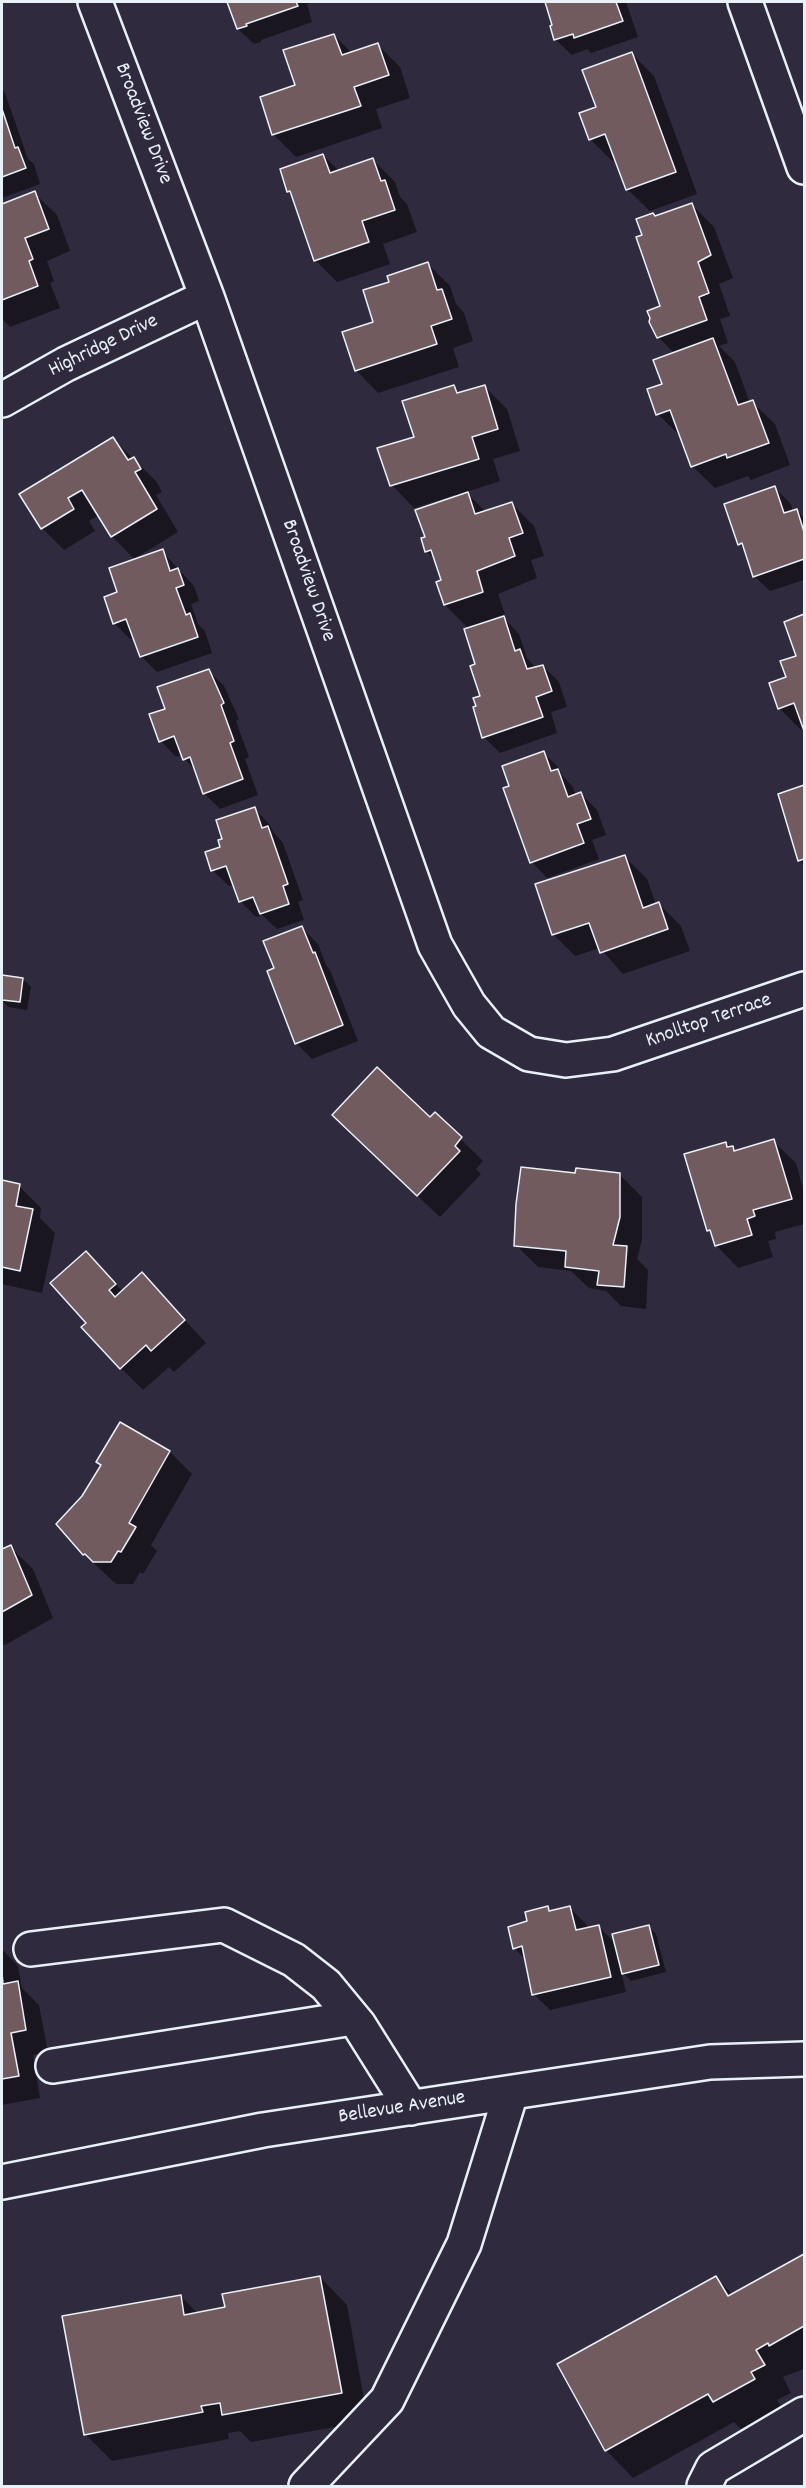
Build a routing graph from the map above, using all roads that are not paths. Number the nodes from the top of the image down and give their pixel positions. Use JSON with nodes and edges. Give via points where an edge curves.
{"nodes":[{"id":1,"x":95,"y":2,"type":"edge"},
{"id":2,"x":745,"y":2,"type":"edge"},
{"id":3,"x":804,"y":167,"type":"edge"},
{"id":4,"x":207,"y":297,"type":"junction"},
{"id":5,"x":2,"y":400,"type":"edge"},
{"id":6,"x":804,"y":989,"type":"edge"},
{"id":7,"x":613,"y":1054,"type":"joint"},
{"id":8,"x":31,"y":1949,"type":"dead end"},
{"id":9,"x":352,"y":2018,"type":"junction"},
{"id":10,"x":804,"y":2059,"type":"edge"},
{"id":11,"x":53,"y":2066,"type":"dead end"},
{"id":12,"x":511,"y":2093,"type":"junction"},
{"id":13,"x":411,"y":2108,"type":"junction"},
{"id":14,"x":2,"y":2182,"type":"edge"},
{"id":15,"x":804,"y":2415,"type":"edge"},
{"id":16,"x":306,"y":2487,"type":"edge"},
{"id":17,"x":704,"y":2487,"type":"edge"}],
"edges":[{"from":1,"to":4,"type":"street","name":"Broadview Drive"},
{"from":2,"to":3,"type":"street"},
{"from":4,"to":5,"type":"street","name":"Highridge Drive","via":[[66,364]]},
{"from":4,"to":7,"type":"street","name":"Broadview Drive","via":[[435,945],[469,1005],[491,1032],[529,1054],[566,1060]]},
{"from":6,"to":7,"type":"street","name":"Knolltop Terrace"},
{"from":8,"to":9,"type":"street","via":[[224,1925],[294,1960],[326,1985]]},
{"from":9,"to":11,"type":"street"},
{"from":9,"to":13,"type":"street"},
{"from":10,"to":12,"type":"street","name":"Bellevue Avenue","via":[[710,2062]]},
{"from":12,"to":13,"type":"street","name":"Bellevue Avenue"},
{"from":12,"to":16,"type":"street","via":[[465,2244],[387,2400]]},
{"from":13,"to":14,"type":"street","name":"Bellevue Avenue","via":[[263,2130]]},
{"from":15,"to":17,"type":"street","via":[[713,2468]]}]}
